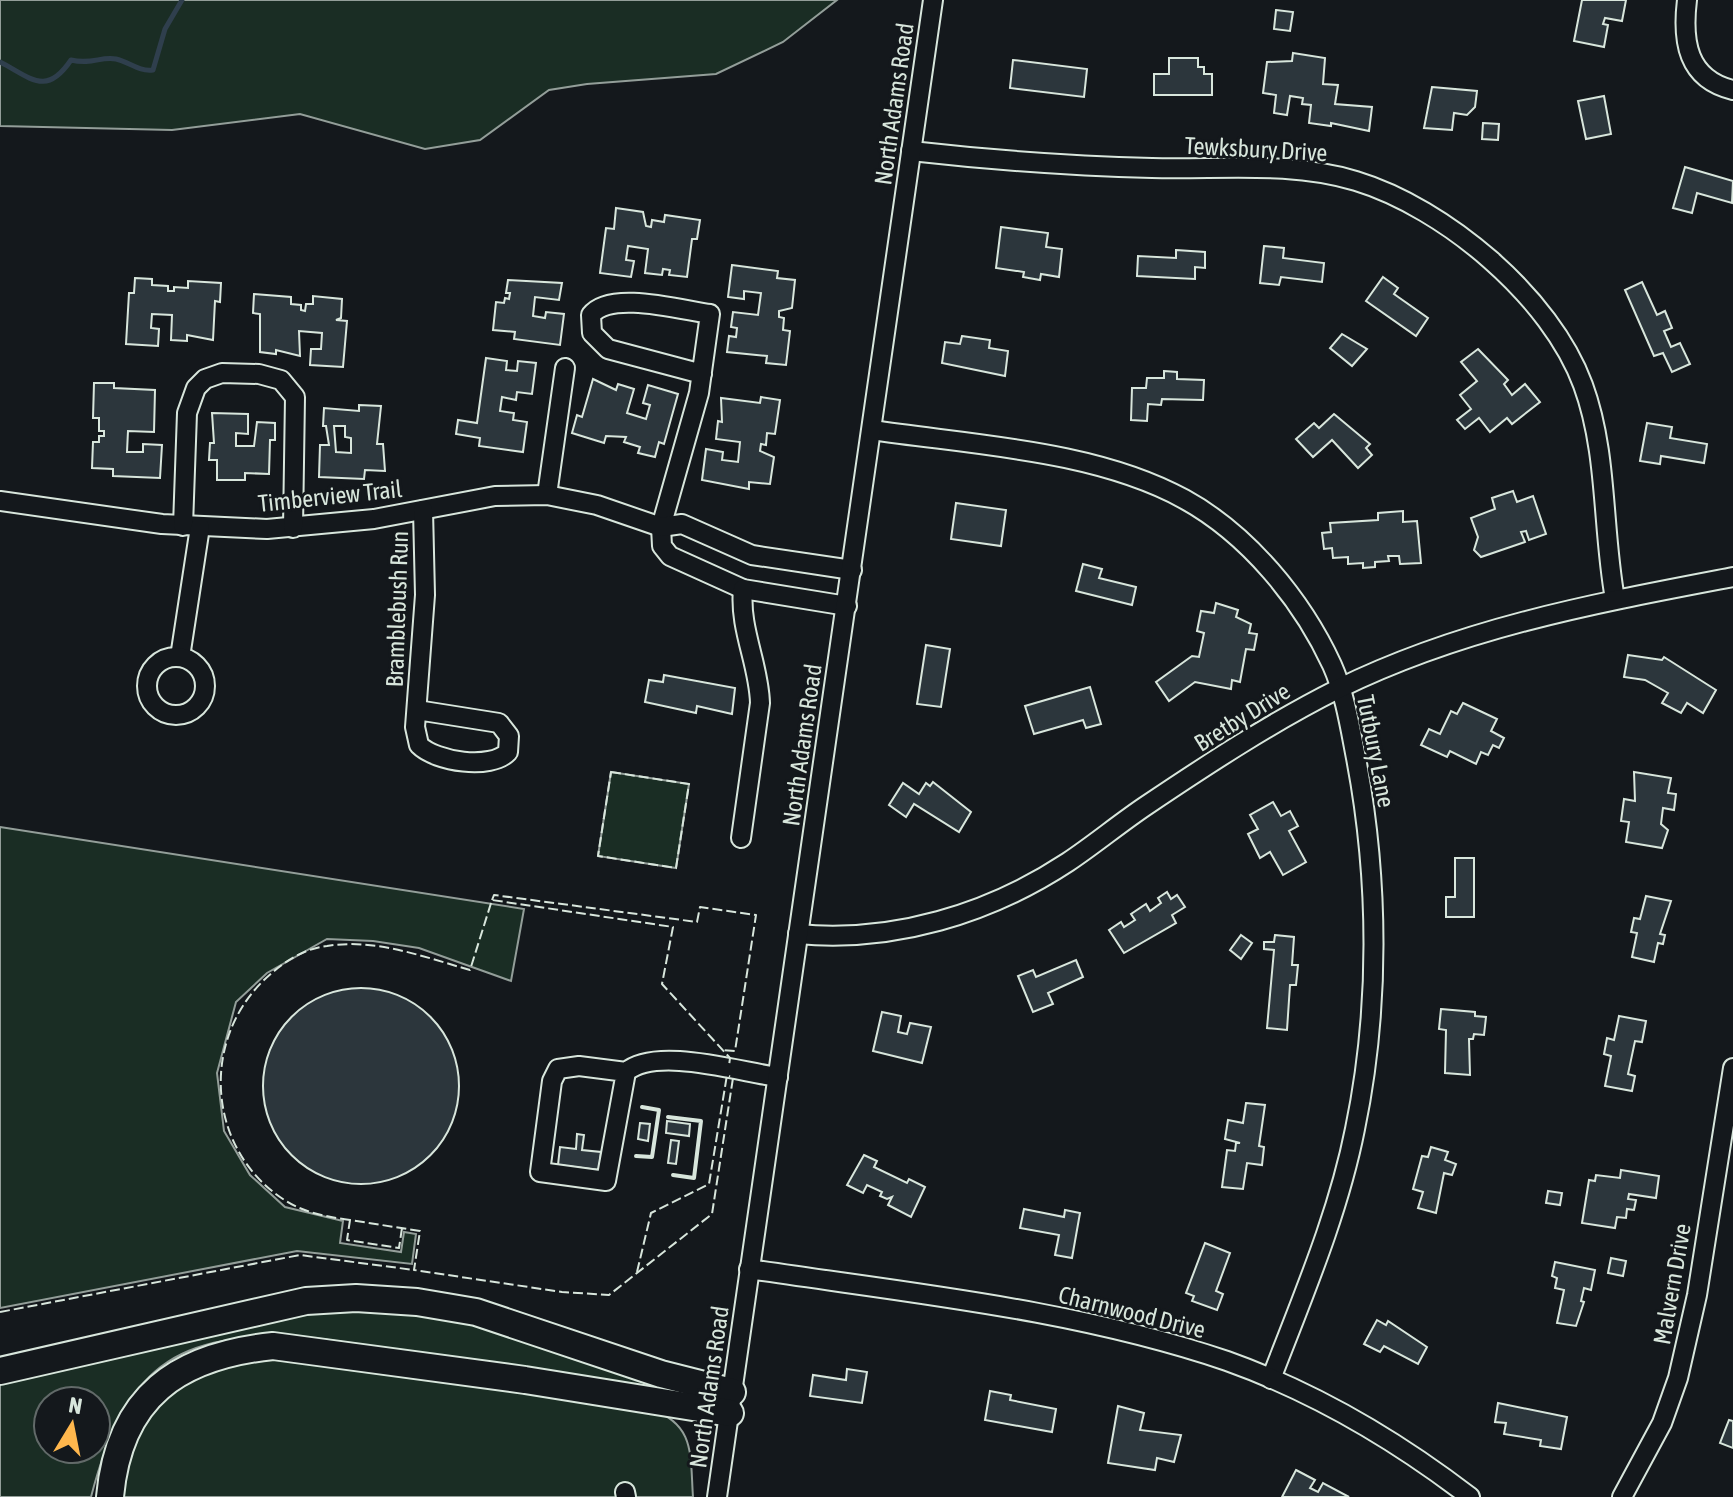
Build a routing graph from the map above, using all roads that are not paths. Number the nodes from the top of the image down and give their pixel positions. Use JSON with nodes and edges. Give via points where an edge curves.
{"nodes":[{"id":1,"x":933,"y":0,"type":"edge"},
{"id":2,"x":1687,"y":0,"type":"edge"},
{"id":3,"x":1733,"y":90,"type":"edge"},
{"id":4,"x":911,"y":151,"type":"junction"},
{"id":5,"x":565,"y":368,"type":"dead end"},
{"id":6,"x":702,"y":374,"type":"junction"},
{"id":7,"x":872,"y":430,"type":"junction"},
{"id":8,"x":547,"y":495,"type":"junction"},
{"id":9,"x":0,"y":501,"type":"edge"},
{"id":10,"x":423,"y":510,"type":"junction"},
{"id":11,"x":192,"y":526,"type":"junction"},
{"id":12,"x":661,"y":527,"type":"junction"},
{"id":13,"x":293,"y":528,"type":"junction"},
{"id":14,"x":852,"y":570,"type":"junction"},
{"id":15,"x":1733,"y":577,"type":"edge"},
{"id":16,"x":743,"y":589,"type":"junction"},
{"id":17,"x":1615,"y":599,"type":"junction"},
{"id":18,"x":847,"y":606,"type":"junction"},
{"id":19,"x":180,"y":657,"type":"dead end"},
{"id":20,"x":1340,"y":688,"type":"junction"},
{"id":21,"x":417,"y":710,"type":"junction"},
{"id":22,"x":741,"y":838,"type":"dead end"},
{"id":23,"x":798,"y":934,"type":"junction"},
{"id":24,"x":1733,"y":1068,"type":"edge"},
{"id":25,"x":626,"y":1072,"type":"junction"},
{"id":26,"x":778,"y":1077,"type":"junction"},
{"id":27,"x":1724,"y":1180,"type":"edge"},
{"id":28,"x":749,"y":1269,"type":"junction"},
{"id":29,"x":0,"y":1371,"type":"edge"},
{"id":30,"x":1271,"y":1379,"type":"junction"},
{"id":31,"x":731,"y":1402,"type":"junction"},
{"id":32,"x":110,"y":1497,"type":"edge"},
{"id":33,"x":717,"y":1497,"type":"edge"},
{"id":34,"x":1470,"y":1497,"type":"edge"},
{"id":35,"x":1622,"y":1497,"type":"edge"}],
"edges":[{"from":1,"to":4,"type":"street","name":"North Adams Road"},
{"from":2,"to":3,"type":"street","via":[[1684,35],[1689,56],[1706,78]]},
{"from":4,"to":7,"type":"street","name":"North Adams Road"},
{"from":4,"to":17,"type":"street","name":"Tewksbury Drive","via":[[1059,164],[1318,173],[1375,188],[1427,213],[1516,286],[1571,355],[1596,427]]},
{"from":5,"to":8,"type":"street"},
{"from":6,"to":6,"type":"street","via":[[710,314],[618,301],[600,305],[591,315],[592,333],[608,349]]},
{"from":6,"to":12,"type":"street"},
{"from":7,"to":14,"type":"street","name":"North Adams Road"},
{"from":7,"to":20,"type":"street","name":"Tutbury Lane","via":[[1111,469],[1187,501],[1231,531],[1277,581],[1331,664]]},
{"from":8,"to":10,"type":"street","name":"Timberview Trail","via":[[495,496]]},
{"from":8,"to":12,"type":"street","name":"Timberview Trail"},
{"from":9,"to":11,"type":"street","name":"Timberview Trail"},
{"from":10,"to":13,"type":"street","name":"Timberview Trail"},
{"from":10,"to":21,"type":"street","name":"Bramblebush Run","via":[[425,582]]},
{"from":11,"to":13,"type":"street","name":"Timberview Trail"},
{"from":11,"to":13,"type":"street","via":[[190,396],[205,379],[241,373],[281,380],[295,397]]},
{"from":11,"to":19,"type":"street"},
{"from":12,"to":14,"type":"street","name":"Timberview Trail","via":[[682,524],[752,555]]},
{"from":12,"to":16,"type":"street","via":[[662,546],[670,556]]},
{"from":14,"to":18,"type":"street","name":"North Adams Road"},
{"from":15,"to":17,"type":"street","name":"Bretby Drive"},
{"from":16,"to":18,"type":"street"},
{"from":16,"to":22,"type":"street","via":[[744,630],[760,703]]},
{"from":17,"to":20,"type":"street","name":"Bretby Drive","via":[[1450,641]]},
{"from":18,"to":23,"type":"street","name":"North Adams Road"},
{"from":20,"to":23,"type":"street","name":"Bretby Drive","via":[[1010,894],[950,918],[891,931]]},
{"from":20,"to":30,"type":"street","name":"Tutbury Lane","via":[[1367,828],[1374,951],[1368,1052],[1346,1167]]},
{"from":21,"to":21,"type":"street","name":"Bramblebush Run","via":[[416,736],[426,752],[494,762],[508,752],[509,736],[499,723]]},
{"from":23,"to":26,"type":"street","name":"North Adams Road"},
{"from":24,"to":27,"type":"street","name":"Malvern Drive"},
{"from":25,"to":25,"type":"street","via":[[606,1181],[540,1172],[558,1069]]},
{"from":25,"to":26,"type":"street","via":[[636,1063],[671,1060]]},
{"from":26,"to":28,"type":"street","name":"North Adams Road"},
{"from":27,"to":35,"type":"street","name":"Malvern Drive","via":[[1678,1378],[1662,1423]]},
{"from":28,"to":30,"type":"street","name":"Charnwood Drive","via":[[1116,1330]]},
{"from":28,"to":31,"type":"street","name":"North Adams Road"},
{"from":29,"to":31,"type":"highway","via":[[306,1301],[356,1298],[476,1312]]},
{"from":30,"to":34,"type":"street","name":"Charnwood Drive","via":[[1372,1431]]},
{"from":31,"to":32,"type":"highway","via":[[289,1348],[241,1350],[185,1368],[139,1410],[121,1440]]},
{"from":31,"to":33,"type":"street","name":"North Adams Road"}]}
